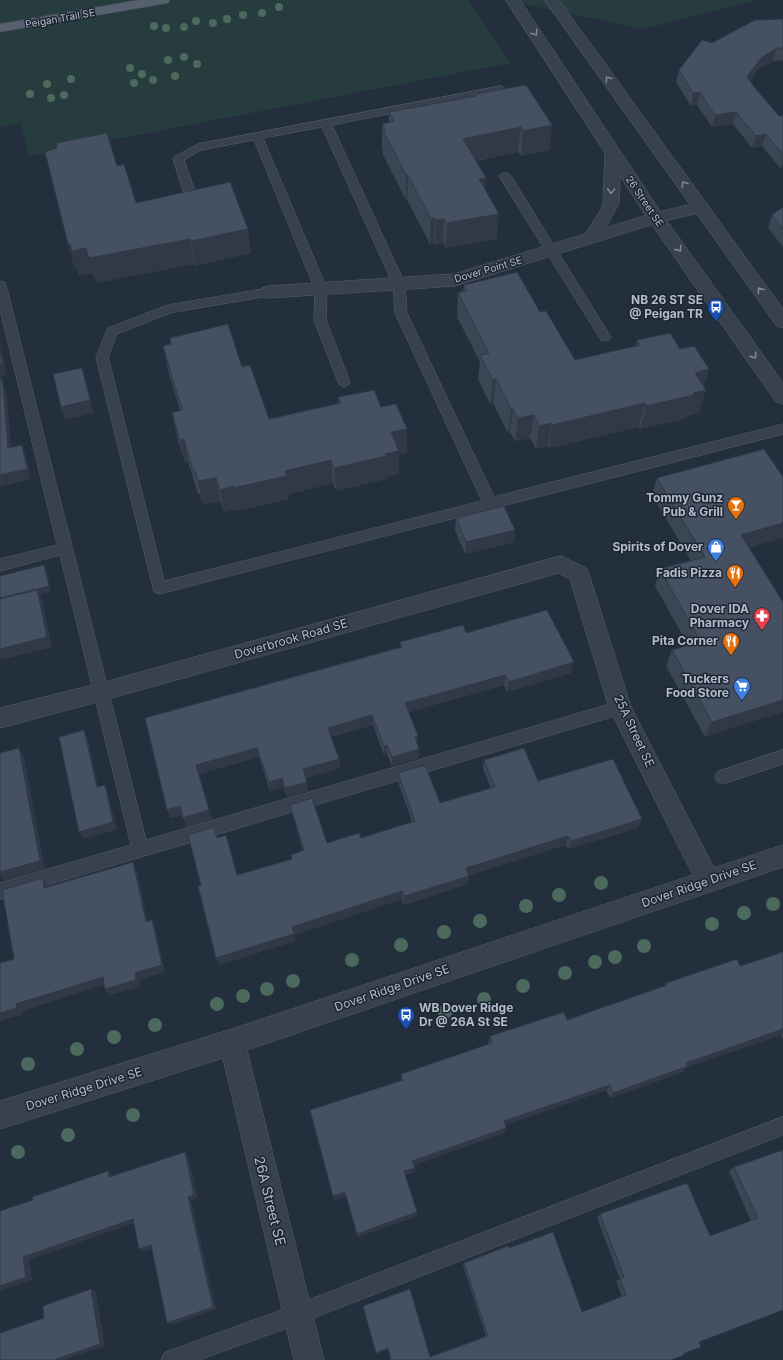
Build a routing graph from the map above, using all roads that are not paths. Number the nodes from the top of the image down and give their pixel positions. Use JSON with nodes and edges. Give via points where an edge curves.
{"nodes":[{"id":1,"x":147,"y":0,"type":"edge"},
{"id":2,"x":163,"y":0,"type":"edge"},
{"id":3,"x":513,"y":0,"type":"edge"},
{"id":4,"x":552,"y":0,"type":"edge"},
{"id":5,"x":119,"y":8,"type":"junction"},
{"id":6,"x":0,"y":28,"type":"edge"},
{"id":7,"x":501,"y":90,"type":"edge"},
{"id":8,"x":325,"y":122,"type":"junction"},
{"id":9,"x":257,"y":135,"type":"junction"},
{"id":10,"x":613,"y":152,"type":"junction"},
{"id":11,"x":505,"y":176,"type":"dead end"},
{"id":12,"x":190,"y":194,"type":"edge"},
{"id":13,"x":700,"y":207,"type":"junction"},
{"id":14,"x":656,"y":218,"type":"junction"},
{"id":15,"x":592,"y":237,"type":"junction"},
{"id":16,"x":552,"y":250,"type":"junction"},
{"id":17,"x":399,"y":284,"type":"junction"},
{"id":18,"x":0,"y":285,"type":"edge"},
{"id":19,"x":321,"y":289,"type":"junction"},
{"id":20,"x":268,"y":292,"type":"joint"},
{"id":21,"x":783,"y":322,"type":"edge"},
{"id":22,"x":605,"y":337,"type":"dead end"},
{"id":23,"x":344,"y":382,"type":"dead end"},
{"id":24,"x":783,"y":397,"type":"edge"},
{"id":25,"x":783,"y":429,"type":"edge"},
{"id":26,"x":490,"y":504,"type":"junction"},
{"id":27,"x":66,"y":548,"type":"junction"},
{"id":28,"x":0,"y":565,"type":"edge"},
{"id":29,"x":579,"y":574,"type":"joint"},
{"id":30,"x":101,"y":692,"type":"junction"},
{"id":31,"x":620,"y":708,"type":"junction"},
{"id":32,"x":0,"y":718,"type":"edge"},
{"id":33,"x":783,"y":756,"type":"edge"},
{"id":34,"x":723,"y":777,"type":"dead end"},
{"id":35,"x":140,"y":849,"type":"junction"},
{"id":36,"x":783,"y":856,"type":"edge"},
{"id":37,"x":708,"y":880,"type":"junction"},
{"id":38,"x":0,"y":891,"type":"edge"},
{"id":39,"x":232,"y":1042,"type":"junction"},
{"id":40,"x":0,"y":1115,"type":"edge"},
{"id":41,"x":783,"y":1126,"type":"edge"},
{"id":42,"x":298,"y":1314,"type":"junction"},
{"id":43,"x":171,"y":1360,"type":"edge"},
{"id":44,"x":309,"y":1360,"type":"edge"}],
"edges":[{"from":1,"to":5,"type":"main road","name":"Peigan Trail SE"},
{"from":2,"to":5,"type":"main road","name":"Peigan Trail SE"},
{"from":3,"to":10,"type":"street","name":"26 Street SE","one_way":true},
{"from":13,"to":4,"type":"street","one_way":true},
{"from":5,"to":6,"type":"main road","name":"Peigan Trail SE"},
{"from":7,"to":8,"type":"lane"},
{"from":8,"to":9,"type":"lane"},
{"from":8,"to":17,"type":"lane"},
{"from":9,"to":12,"type":"lane","via":[[198,146],[178,159]]},
{"from":9,"to":19,"type":"lane"},
{"from":10,"to":14,"type":"street","name":"26 Street SE"},
{"from":10,"to":15,"type":"street","one_way":true,"via":[[611,203]]},
{"from":11,"to":16,"type":"lane"},
{"from":13,"to":14,"type":"street","name":"Dover Point SE"},
{"from":21,"to":13,"type":"street","one_way":true},
{"from":14,"to":15,"type":"street","name":"Dover Point SE"},
{"from":14,"to":24,"type":"street","name":"26 Street SE","one_way":true},
{"from":15,"to":16,"type":"street","name":"Dover Point SE"},
{"from":16,"to":17,"type":"street","name":"Dover Point SE","via":[[455,280]]},
{"from":16,"to":22,"type":"lane"},
{"from":17,"to":19,"type":"street","name":"Dover Point SE"},
{"from":17,"to":26,"type":"lane","via":[[401,313]]},
{"from":18,"to":27,"type":"lane"},
{"from":19,"to":20,"type":"street","name":"Dover Point SE"},
{"from":19,"to":23,"type":"lane","via":[[320,320]]},
{"from":20,"to":26,"type":"lane","via":[[168,309],[112,330],[102,356],[159,588]]},
{"from":25,"to":26,"type":"lane"},
{"from":27,"to":28,"type":"lane"},
{"from":27,"to":30,"type":"lane"},
{"from":29,"to":30,"type":"street","name":"Doverbrook Road SE","via":[[561,564]]},
{"from":29,"to":31,"type":"street","name":"25A Street SE"},
{"from":30,"to":32,"type":"street","name":"Doverbrook Road SE"},
{"from":30,"to":35,"type":"lane"},
{"from":31,"to":35,"type":"lane"},
{"from":31,"to":37,"type":"street","name":"25A Street SE"},
{"from":33,"to":34,"type":"lane"},
{"from":35,"to":38,"type":"lane"},
{"from":36,"to":37,"type":"street","name":"Dover Ridge Drive SE"},
{"from":37,"to":39,"type":"street","name":"Dover Ridge Drive SE"},
{"from":39,"to":40,"type":"street","name":"Dover Ridge Drive SE"},
{"from":39,"to":42,"type":"street","name":"26A Street SE"},
{"from":41,"to":42,"type":"lane"},
{"from":42,"to":43,"type":"lane"},
{"from":42,"to":44,"type":"street","name":"26A Street SE"}]}
